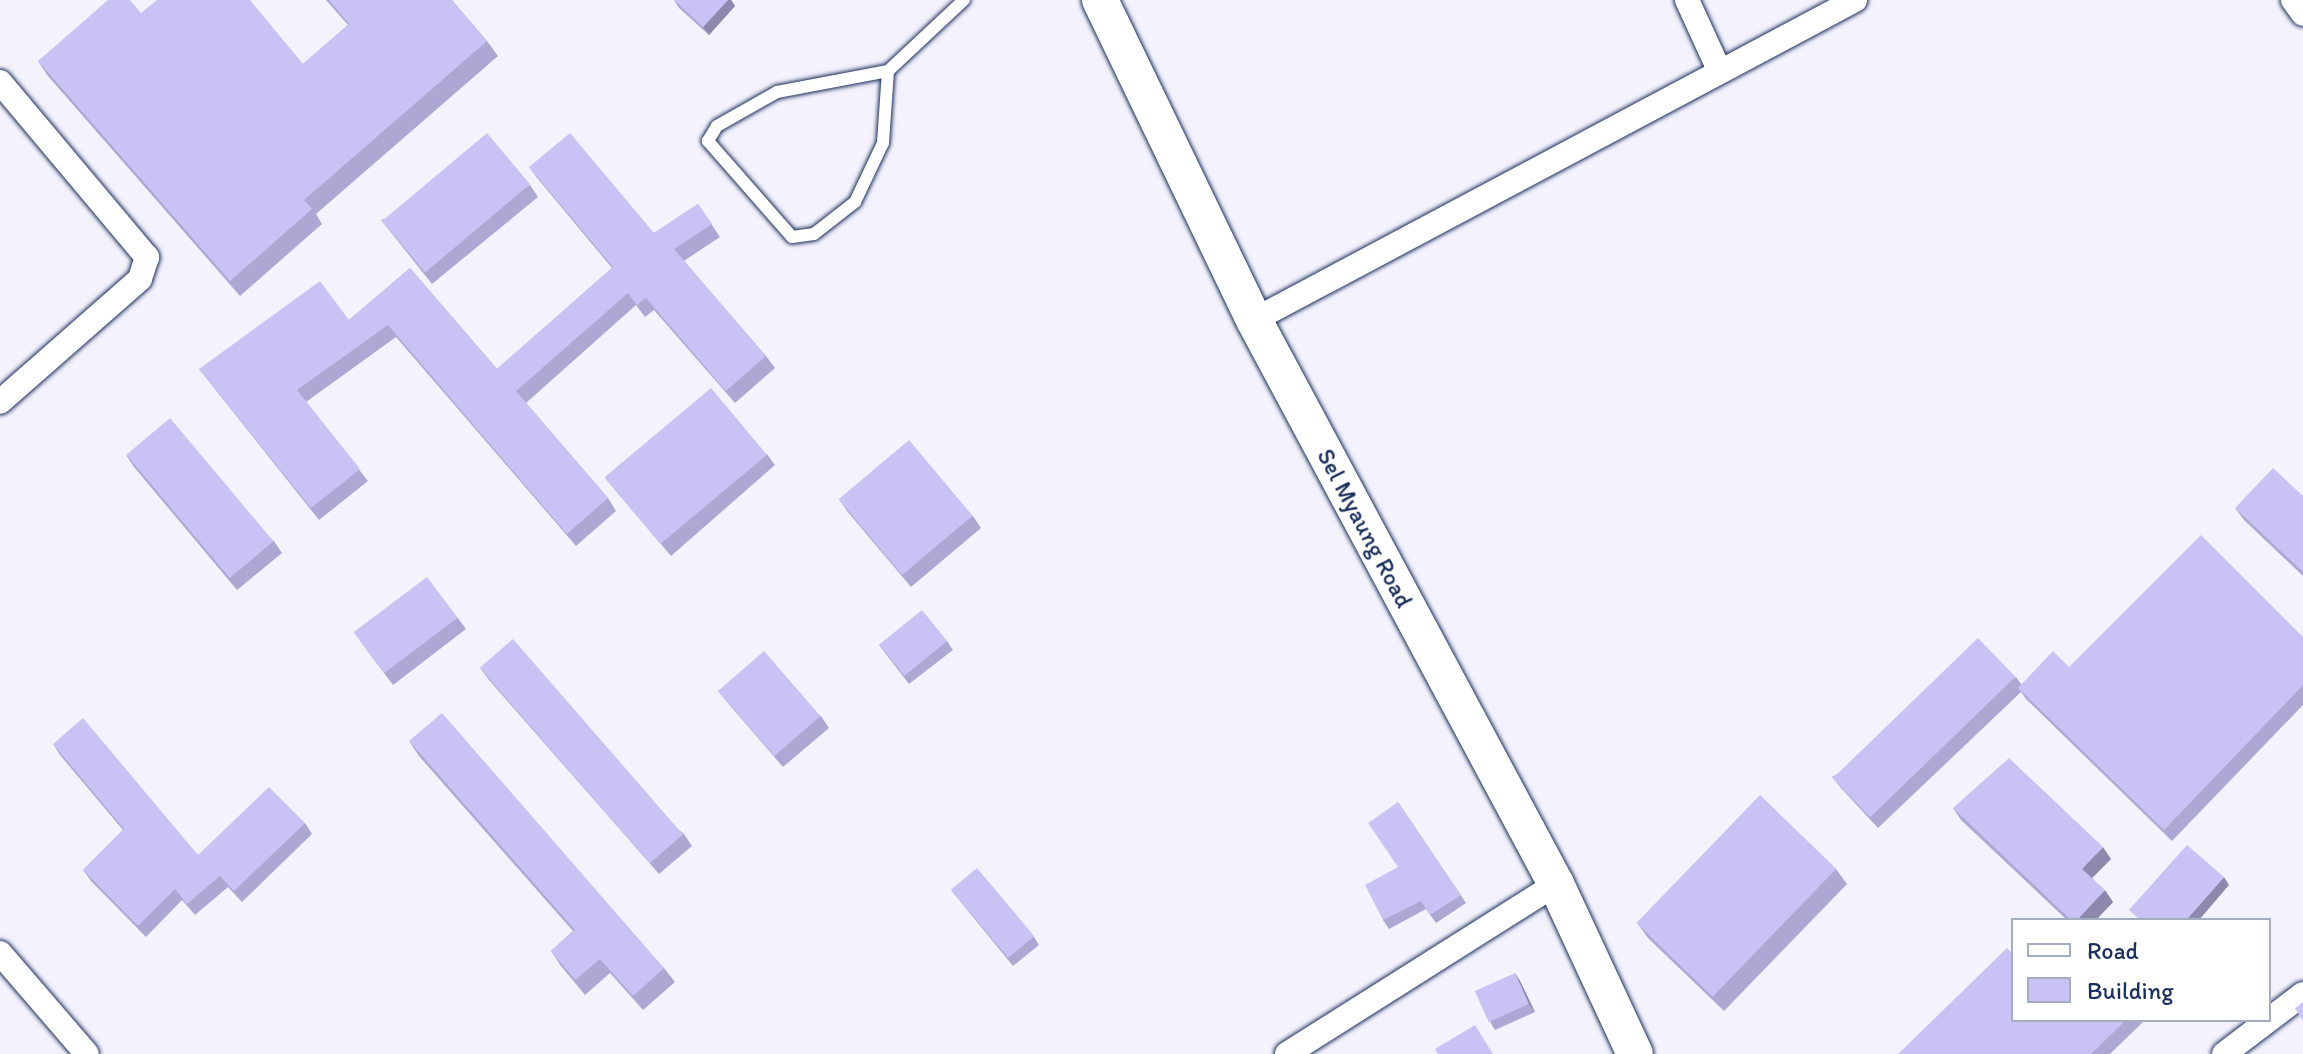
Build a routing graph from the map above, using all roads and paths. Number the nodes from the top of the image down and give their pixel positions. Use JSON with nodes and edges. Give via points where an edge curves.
{"nodes":[{"id":1,"x":964,"y":0,"type":"edge"},
{"id":2,"x":1100,"y":0,"type":"edge"},
{"id":3,"x":1687,"y":0,"type":"edge"},
{"id":4,"x":1855,"y":0,"type":"edge"},
{"id":5,"x":2293,"y":0,"type":"edge"},
{"id":6,"x":2303,"y":14,"type":"edge"},
{"id":7,"x":888,"y":71,"type":"junction"},
{"id":8,"x":1720,"y":72,"type":"junction"},
{"id":9,"x":0,"y":82,"type":"edge"},
{"id":10,"x":1254,"y":320,"type":"junction"},
{"id":11,"x":0,"y":402,"type":"edge"},
{"id":12,"x":1556,"y":884,"type":"junction"},
{"id":13,"x":0,"y":953,"type":"edge"},
{"id":14,"x":2303,"y":994,"type":"edge"},
{"id":15,"x":2271,"y":1020,"type":"edge"},
{"id":16,"x":2269,"y":1022,"type":"edge"},
{"id":17,"x":2232,"y":1052,"type":"edge"},
{"id":18,"x":87,"y":1054,"type":"edge"},
{"id":19,"x":1287,"y":1054,"type":"edge"},
{"id":20,"x":1635,"y":1054,"type":"edge"}],
"edges":[{"from":1,"to":7,"type":"lane"},
{"from":2,"to":10,"type":"main road","name":"Sel Myaung Road"},
{"from":3,"to":8,"type":"street"},
{"from":4,"to":8,"type":"street"},
{"from":5,"to":6,"type":"street"},
{"from":7,"to":7,"type":"lane","via":[[831,76],[777,92],[717,126],[708,141],[792,237],[814,234],[855,202],[883,143]]},
{"from":8,"to":10,"type":"street"},
{"from":9,"to":11,"type":"street","via":[[147,257],[140,279]]},
{"from":10,"to":12,"type":"main road","name":"Sel Myaung Road"},
{"from":12,"to":19,"type":"street"},
{"from":12,"to":20,"type":"main road","name":"Sel Myaung Road"},
{"from":13,"to":18,"type":"street"},
{"from":14,"to":15,"type":"street"},
{"from":16,"to":17,"type":"street"}]}
